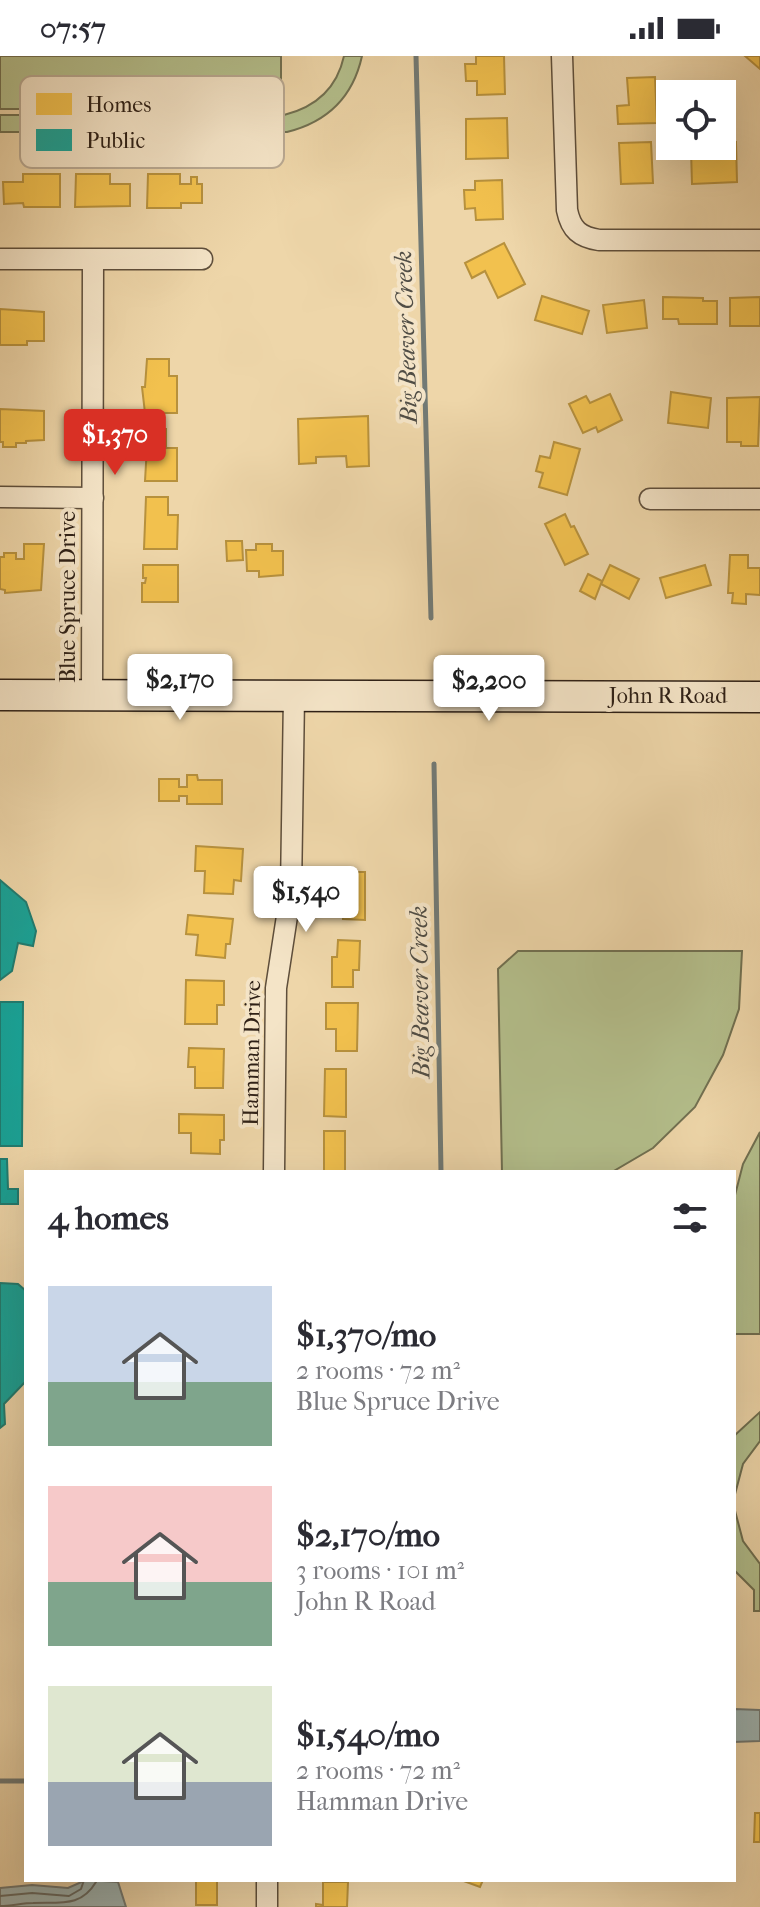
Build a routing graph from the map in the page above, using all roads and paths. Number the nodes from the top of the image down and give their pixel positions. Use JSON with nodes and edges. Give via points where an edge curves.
{"nodes":[{"id":1,"x":562,"y":56,"type":"edge"},
{"id":2,"x":760,"y":240,"type":"edge"},
{"id":3,"x":0,"y":259,"type":"edge"},
{"id":4,"x":202,"y":259,"type":"dead end"},
{"id":5,"x":93,"y":260,"type":"junction"},
{"id":6,"x":0,"y":497,"type":"edge"},
{"id":7,"x":93,"y":498,"type":"junction"},
{"id":8,"x":650,"y":499,"type":"dead end"},
{"id":9,"x":760,"y":499,"type":"edge"},
{"id":10,"x":0,"y":695,"type":"edge"},
{"id":11,"x":92,"y":695,"type":"junction"},
{"id":12,"x":294,"y":696,"type":"junction"},
{"id":13,"x":760,"y":697,"type":"edge"},
{"id":14,"x":274,"y":1170,"type":"edge"},
{"id":15,"x":267,"y":1882,"type":"edge"},
{"id":16,"x":267,"y":1907,"type":"edge"}],
"edges":[{"from":1,"to":2,"type":"street","via":[[567,210],[580,235],[599,240]]},
{"from":3,"to":5,"type":"street"},
{"from":4,"to":5,"type":"street"},
{"from":5,"to":7,"type":"street","name":"Blue Spruce Drive"},
{"from":6,"to":7,"type":"street"},
{"from":7,"to":11,"type":"street","name":"Blue Spruce Drive"},
{"from":8,"to":9,"type":"street"},
{"from":10,"to":11,"type":"main road","name":"John R Road"},
{"from":11,"to":12,"type":"main road","name":"John R Road"},
{"from":12,"to":13,"type":"main road","name":"John R Road"},
{"from":12,"to":14,"type":"street","name":"Hamman Drive","via":[[291,890],[276,988]]},
{"from":15,"to":16,"type":"street"}]}
